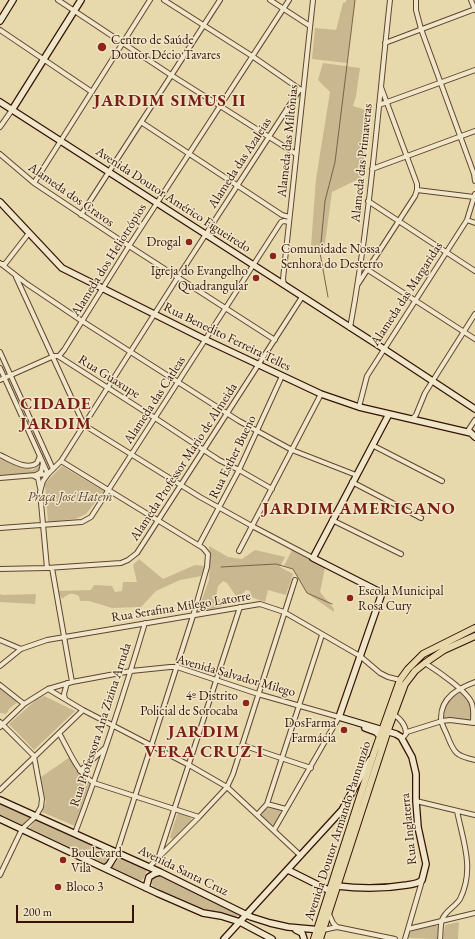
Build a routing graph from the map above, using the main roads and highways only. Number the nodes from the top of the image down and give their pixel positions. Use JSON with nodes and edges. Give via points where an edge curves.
{"nodes":[{"id":1,"x":13,"y":0,"type":"edge"},
{"id":2,"x":81,"y":0,"type":"edge"},
{"id":3,"x":0,"y":21,"type":"edge"},
{"id":4,"x":0,"y":102,"type":"edge"},
{"id":5,"x":12,"y":110,"type":"junction"},
{"id":6,"x":0,"y":202,"type":"edge"},
{"id":7,"x":475,"y":409,"type":"edge"},
{"id":8,"x":389,"y":414,"type":"junction"},
{"id":9,"x":474,"y":435,"type":"edge"},
{"id":10,"x":475,"y":628,"type":"edge"},
{"id":11,"x":475,"y":636,"type":"edge"},
{"id":12,"x":383,"y":732,"type":"junction"},
{"id":13,"x":374,"y":753,"type":"junction"},
{"id":14,"x":0,"y":800,"type":"edge"},
{"id":15,"x":0,"y":819,"type":"edge"},
{"id":16,"x":110,"y":849,"type":"junction"},
{"id":17,"x":117,"y":852,"type":"junction"},
{"id":18,"x":112,"y":861,"type":"junction"},
{"id":19,"x":105,"y":868,"type":"junction"},
{"id":20,"x":288,"y":870,"type":"junction"},
{"id":21,"x":160,"y":872,"type":"junction"},
{"id":22,"x":146,"y":888,"type":"junction"},
{"id":23,"x":334,"y":889,"type":"junction"},
{"id":24,"x":247,"y":915,"type":"junction"},
{"id":25,"x":222,"y":916,"type":"junction"},
{"id":26,"x":240,"y":922,"type":"junction"},
{"id":27,"x":288,"y":927,"type":"junction"},
{"id":28,"x":252,"y":928,"type":"junction"},
{"id":29,"x":320,"y":930,"type":"junction"},
{"id":30,"x":226,"y":938,"type":"edge"},
{"id":31,"x":272,"y":939,"type":"edge"},
{"id":32,"x":276,"y":939,"type":"edge"},
{"id":33,"x":304,"y":939,"type":"edge"},
{"id":34,"x":314,"y":939,"type":"edge"},
{"id":35,"x":320,"y":939,"type":"edge"}],
"edges":[{"from":1,"to":3,"type":"main road"},
{"from":2,"to":5,"type":"main road"},
{"from":4,"to":5,"type":"main road","name":"Avenida Doutor Américo Figueiredo"},
{"from":5,"to":7,"type":"main road","name":"Avenida Doutor Américo Figueiredo"},
{"from":6,"to":8,"type":"main road","name":"Rua Benedito Ferreira Telles","via":[[62,268],[321,394]]},
{"from":8,"to":9,"type":"main road","name":"Rua Benedito Ferreira Telles"},
{"from":8,"to":12,"type":"main road","name":"Avenida Salvador Milego","via":[[313,558],[378,591],[381,596],[339,717]]},
{"from":10,"to":12,"type":"main road","via":[[423,654],[408,669],[400,680]]},
{"from":11,"to":12,"type":"main road","via":[[444,650],[415,671],[405,684]]},
{"from":12,"to":13,"type":"main road","name":"Avenida Doutor Armando Pannunzio"},
{"from":12,"to":23,"type":"main road","name":"Avenida Doutor Armando Pannunzio"},
{"from":12,"to":23,"type":"main road","name":"Rua Inglaterra","via":[[399,735],[412,757],[416,774],[418,827],[426,864],[422,880],[387,889]]},
{"from":13,"to":20,"type":"main road","via":[[342,810]]},
{"from":13,"to":23,"type":"main road","name":"Avenida Doutor Armando Pannunzio"},
{"from":14,"to":16,"type":"main road","name":"Avenida Santa Cruz"},
{"from":15,"to":19,"type":"main road","name":"Avenida Santa Cruz"},
{"from":16,"to":17,"type":"main road","name":"Avenida Santa Cruz"},
{"from":16,"to":18,"type":"main road"},
{"from":17,"to":18,"type":"main road"},
{"from":17,"to":21,"type":"main road","name":"Avenida Santa Cruz"},
{"from":18,"to":19,"type":"main road"},
{"from":19,"to":22,"type":"main road","name":"Avenida Santa Cruz"},
{"from":20,"to":23,"type":"main road"},
{"from":20,"to":24,"type":"main road"},
{"from":21,"to":22,"type":"main road","via":[[149,877]]},
{"from":21,"to":24,"type":"main road","name":"Avenida Santa Cruz"},
{"from":22,"to":25,"type":"main road","name":"Avenida Santa Cruz","via":[[202,913]]},
{"from":23,"to":29,"type":"main road","name":"Avenida Doutor Armando Pannunzio"},
{"from":23,"to":29,"type":"main road","name":"Avenida Doutor Armando Pannunzio","via":[[328,914]]},
{"from":24,"to":26,"type":"main road"},
{"from":24,"to":27,"type":"main road","name":"Avenida Santa Cruz"},
{"from":25,"to":26,"type":"main road","name":"Avenida Santa Cruz"},
{"from":25,"to":30,"type":"main road","name":"Avenida Santa Cruz","via":[[231,926]]},
{"from":26,"to":28,"type":"main road","name":"Avenida Santa Cruz"},
{"from":26,"to":30,"type":"main road"},
{"from":27,"to":29,"type":"main road","name":"Avenida Santa Cruz"},
{"from":27,"to":33,"type":"main road","via":[[302,933]]},
{"from":28,"to":31,"type":"main road","name":"Avenida Santa Cruz"},
{"from":28,"to":32,"type":"main road"},
{"from":29,"to":34,"type":"main road","name":"Avenida Doutor Armando Pannunzio"},
{"from":29,"to":35,"type":"main road","name":"Avenida Doutor Armando Pannunzio"}]}
